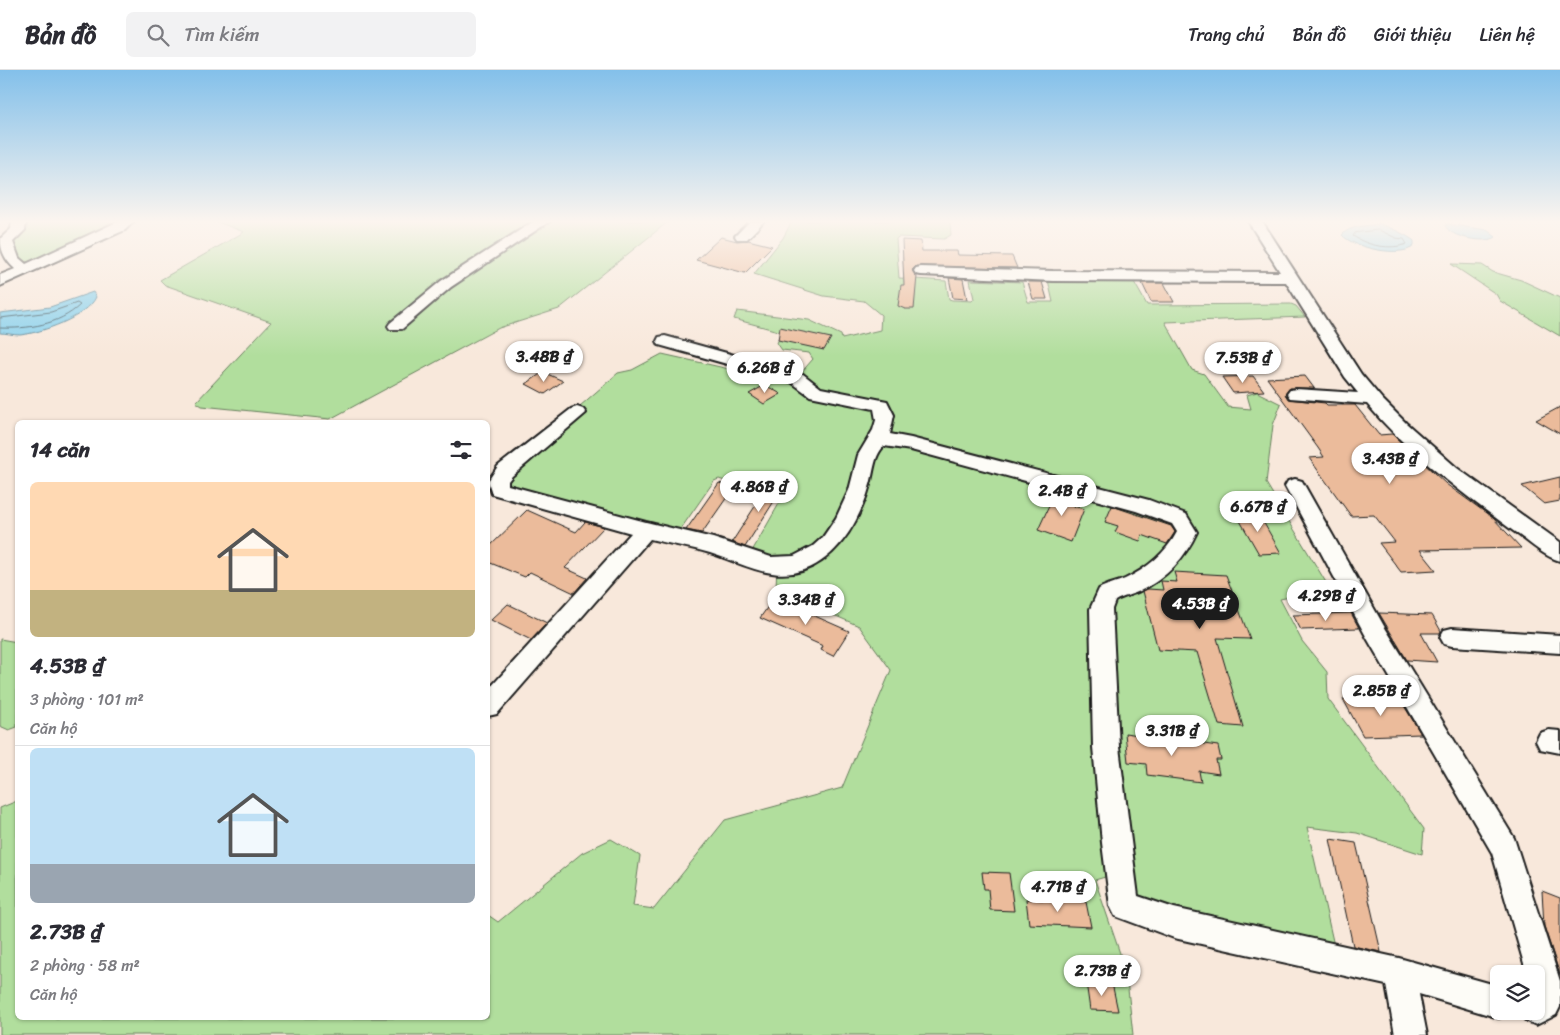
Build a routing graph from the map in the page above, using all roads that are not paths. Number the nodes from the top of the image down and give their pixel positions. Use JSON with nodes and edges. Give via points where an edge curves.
{"nodes":[{"id":1,"x":20,"y":266,"type":"edge"},
{"id":2,"x":31,"y":266,"type":"edge"},
{"id":3,"x":473,"y":266,"type":"edge"},
{"id":4,"x":1283,"y":266,"type":"edge"},
{"id":5,"x":22,"y":270,"type":"junction"},
{"id":6,"x":921,"y":272,"type":"dead end"},
{"id":7,"x":1289,"y":277,"type":"junction"},
{"id":8,"x":0,"y":281,"type":"edge"},
{"id":9,"x":396,"y":326,"type":"dead end"},
{"id":10,"x":665,"y":340,"type":"dead end"},
{"id":11,"x":1296,"y":394,"type":"dead end"},
{"id":12,"x":1371,"y":399,"type":"junction"},
{"id":13,"x":577,"y":413,"type":"dead end"},
{"id":14,"x":875,"y":444,"type":"junction"},
{"id":15,"x":1295,"y":486,"type":"dead end"},
{"id":16,"x":646,"y":530,"type":"junction"},
{"id":17,"x":1560,"y":553,"type":"edge"},
{"id":18,"x":1452,"y":637,"type":"dead end"},
{"id":19,"x":1560,"y":644,"type":"edge"},
{"id":20,"x":490,"y":704,"type":"edge"},
{"id":21,"x":1540,"y":965,"type":"edge"},
{"id":22,"x":1399,"y":973,"type":"junction"},
{"id":23,"x":1545,"y":983,"type":"edge"},
{"id":24,"x":1490,"y":999,"type":"edge"},
{"id":25,"x":1545,"y":1004,"type":"edge"},
{"id":26,"x":1411,"y":1035,"type":"edge"}],
"edges":[{"from":1,"to":5,"type":"street"},
{"from":2,"to":5,"type":"street"},
{"from":3,"to":9,"type":"street","via":[[446,284]]},
{"from":4,"to":7,"type":"street"},
{"from":5,"to":8,"type":"street"},
{"from":6,"to":7,"type":"street"},
{"from":7,"to":12,"type":"street"},
{"from":10,"to":14,"type":"street","via":[[797,378],[816,392],[880,405],[885,426]]},
{"from":11,"to":12,"type":"street"},
{"from":12,"to":17,"type":"street","via":[[1416,445]]},
{"from":13,"to":16,"type":"street","via":[[505,471],[497,486]]},
{"from":14,"to":16,"type":"street","via":[[866,457],[859,488],[841,530],[828,546],[800,563],[772,565]]},
{"from":14,"to":22,"type":"street","via":[[880,439],[912,444],[1142,505],[1179,519],[1187,532],[1176,549],[1148,576],[1123,590],[1108,594],[1101,609],[1106,747],[1125,906],[1189,927]]},
{"from":15,"to":21,"type":"street","via":[[1376,633],[1504,848]]},
{"from":16,"to":20,"type":"street"},
{"from":18,"to":19,"type":"street"},
{"from":22,"to":24,"type":"street"},
{"from":22,"to":26,"type":"street"},
{"from":23,"to":25,"type":"street","via":[[1549,996]]}]}
